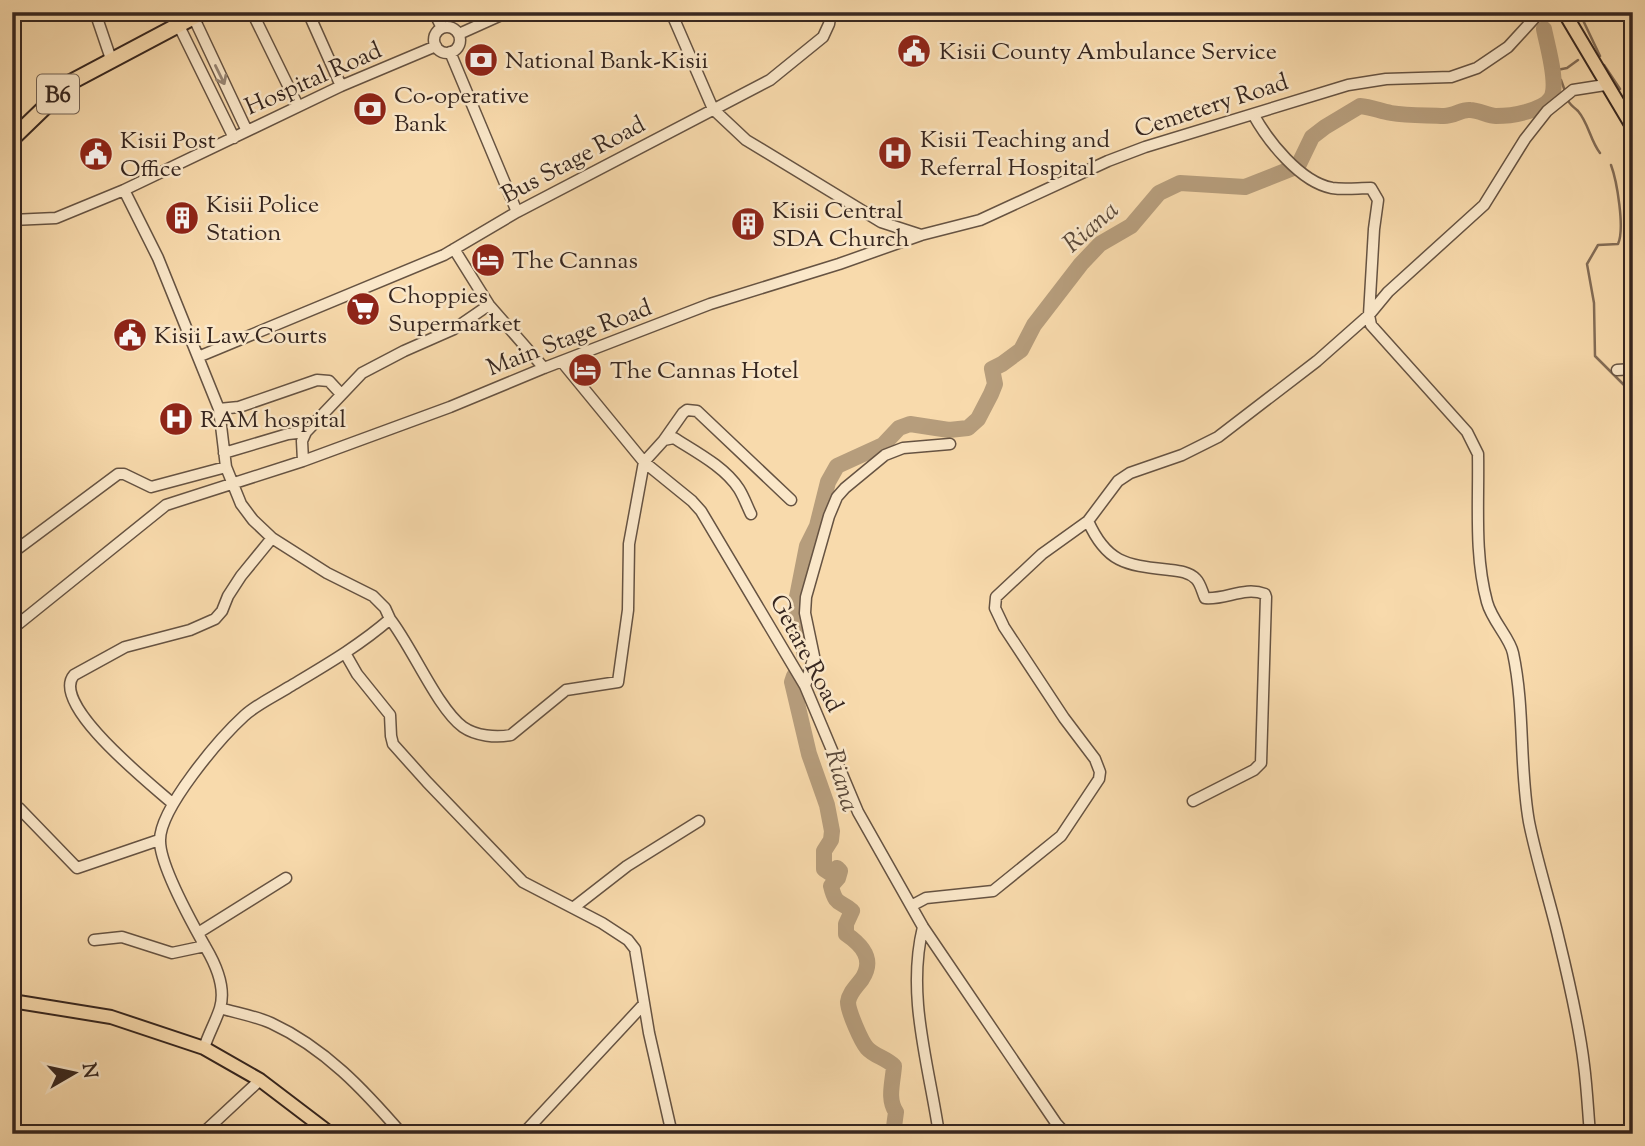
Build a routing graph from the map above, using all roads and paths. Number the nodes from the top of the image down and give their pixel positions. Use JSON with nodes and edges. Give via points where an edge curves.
{"nodes":[{"id":1,"x":95,"y":12,"type":"edge"},
{"id":2,"x":252,"y":12,"type":"edge"},
{"id":3,"x":308,"y":12,"type":"edge"},
{"id":4,"x":434,"y":12,"type":"edge"},
{"id":5,"x":508,"y":12,"type":"edge"},
{"id":6,"x":671,"y":12,"type":"edge"},
{"id":7,"x":831,"y":12,"type":"edge"},
{"id":8,"x":1540,"y":12,"type":"edge"},
{"id":9,"x":1564,"y":12,"type":"edge"},
{"id":10,"x":196,"y":14,"type":"edge"},
{"id":11,"x":178,"y":26,"type":"junction"},
{"id":12,"x":442,"y":28,"type":"junction"},
{"id":13,"x":459,"y":34,"type":"junction"},
{"id":14,"x":436,"y":46,"type":"junction"},
{"id":15,"x":450,"y":52,"type":"junction"},
{"id":16,"x":112,"y":62,"type":"junction"},
{"id":17,"x":1605,"y":85,"type":"junction"},
{"id":18,"x":341,"y":86,"type":"junction"},
{"id":19,"x":298,"y":106,"type":"junction"},
{"id":20,"x":713,"y":109,"type":"junction"},
{"id":21,"x":1253,"y":114,"type":"junction"},
{"id":22,"x":1633,"y":128,"type":"edge"},
{"id":23,"x":247,"y":131,"type":"junction"},
{"id":24,"x":234,"y":138,"type":"junction"},
{"id":25,"x":12,"y":139,"type":"edge"},
{"id":26,"x":124,"y":190,"type":"junction"},
{"id":27,"x":517,"y":212,"type":"junction"},
{"id":28,"x":12,"y":220,"type":"edge"},
{"id":29,"x":921,"y":235,"type":"junction"},
{"id":30,"x":454,"y":249,"type":"junction"},
{"id":31,"x":489,"y":305,"type":"junction"},
{"id":32,"x":1369,"y":315,"type":"junction"},
{"id":33,"x":198,"y":357,"type":"junction"},
{"id":34,"x":562,"y":362,"type":"junction"},
{"id":35,"x":544,"y":368,"type":"junction"},
{"id":36,"x":1633,"y":369,"type":"edge"},
{"id":37,"x":1617,"y":370,"type":"dead end"},
{"id":38,"x":341,"y":394,"type":"junction"},
{"id":39,"x":219,"y":410,"type":"junction"},
{"id":40,"x":306,"y":432,"type":"junction"},
{"id":41,"x":664,"y":440,"type":"junction"},
{"id":42,"x":950,"y":444,"type":"dead end"},
{"id":43,"x":224,"y":453,"type":"junction"},
{"id":44,"x":303,"y":461,"type":"junction"},
{"id":45,"x":644,"y":462,"type":"junction"},
{"id":46,"x":226,"y":467,"type":"junction"},
{"id":47,"x":234,"y":482,"type":"junction"},
{"id":48,"x":791,"y":500,"type":"dead end"},
{"id":49,"x":751,"y":514,"type":"dead end"},
{"id":50,"x":1088,"y":521,"type":"junction"},
{"id":51,"x":272,"y":538,"type":"junction"},
{"id":52,"x":12,"y":553,"type":"edge"},
{"id":53,"x":390,"y":619,"type":"junction"},
{"id":54,"x":12,"y":629,"type":"edge"},
{"id":55,"x":345,"y":653,"type":"junction"},
{"id":56,"x":805,"y":685,"type":"junction"},
{"id":57,"x":1193,"y":801,"type":"dead end"},
{"id":58,"x":172,"y":803,"type":"junction"},
{"id":59,"x":19,"y":808,"type":"dead end"},
{"id":60,"x":699,"y":821,"type":"dead end"},
{"id":61,"x":159,"y":840,"type":"junction"},
{"id":62,"x":286,"y":878,"type":"dead end"},
{"id":63,"x":911,"y":906,"type":"junction"},
{"id":64,"x":573,"y":908,"type":"junction"},
{"id":65,"x":923,"y":927,"type":"junction"},
{"id":66,"x":198,"y":933,"type":"junction"},
{"id":67,"x":94,"y":940,"type":"dead end"},
{"id":68,"x":205,"y":946,"type":"junction"},
{"id":69,"x":12,"y":1001,"type":"edge"},
{"id":70,"x":644,"y":1004,"type":"junction"},
{"id":71,"x":220,"y":1008,"type":"junction"},
{"id":72,"x":204,"y":1048,"type":"junction"},
{"id":73,"x":260,"y":1080,"type":"junction"},
{"id":74,"x":202,"y":1134,"type":"edge"},
{"id":75,"x":331,"y":1134,"type":"edge"},
{"id":76,"x":402,"y":1134,"type":"edge"},
{"id":77,"x":523,"y":1134,"type":"edge"},
{"id":78,"x":672,"y":1134,"type":"edge"},
{"id":79,"x":939,"y":1134,"type":"edge"},
{"id":80,"x":1066,"y":1134,"type":"edge"},
{"id":81,"x":1590,"y":1134,"type":"edge"}],
"edges":[{"from":1,"to":16,"type":"street"},
{"from":2,"to":19,"type":"street"},
{"from":3,"to":18,"type":"street"},
{"from":4,"to":12,"type":"street"},
{"from":5,"to":13,"type":"street"},
{"from":6,"to":20,"type":"street"},
{"from":7,"to":20,"type":"street","name":"Bus Stage Road","via":[[823,37],[770,80]]},
{"from":8,"to":21,"type":"street","name":"Cemetery Road","via":[[1508,47],[1477,68],[1451,77],[1348,85]]},
{"from":9,"to":17,"type":"main road"},
{"from":10,"to":11,"type":"highway","number":"B6"},
{"from":10,"to":23,"type":"street","one_way":true},
{"from":11,"to":16,"type":"highway","number":"B6"},
{"from":11,"to":24,"type":"street"},
{"from":12,"to":13,"type":"street","via":[[450,27]]},
{"from":12,"to":14,"type":"street","via":[[435,34]]},
{"from":13,"to":15,"type":"street","via":[[459,45]]},
{"from":14,"to":15,"type":"street"},
{"from":14,"to":18,"type":"street","name":"Hospital Road"},
{"from":15,"to":27,"type":"street"},
{"from":16,"to":25,"type":"highway","number":"B6","via":[[71,82]]},
{"from":17,"to":22,"type":"main road"},
{"from":17,"to":32,"type":"street","via":[[1573,90],[1547,111],[1484,205]]},
{"from":18,"to":19,"type":"street","name":"Hospital Road"},
{"from":19,"to":23,"type":"street","name":"Hospital Road"},
{"from":20,"to":27,"type":"street","name":"Bus Stage Road"},
{"from":20,"to":29,"type":"street","via":[[746,140],[881,222]]},
{"from":21,"to":29,"type":"street","name":"Cemetery Road","via":[[1108,161],[980,220]]},
{"from":21,"to":32,"type":"street","via":[[1279,151],[1318,183],[1376,192]]},
{"from":23,"to":24,"type":"street","name":"Hospital Road"},
{"from":24,"to":26,"type":"street","name":"Hospital Road"},
{"from":26,"to":28,"type":"street","name":"Hospital Road","via":[[56,218]]},
{"from":26,"to":33,"type":"street","via":[[158,258]]},
{"from":27,"to":30,"type":"street","name":"Bus Stage Road"},
{"from":29,"to":34,"type":"street","name":"Main Stage Road","via":[[710,304]]},
{"from":30,"to":31,"type":"street"},
{"from":30,"to":33,"type":"street","name":"Bus Stage Road"},
{"from":31,"to":35,"type":"street"},
{"from":31,"to":38,"type":"street","via":[[454,329],[362,373]]},
{"from":32,"to":50,"type":"street","via":[[1217,437],[1118,481]]},
{"from":32,"to":81,"type":"street","via":[[1373,329],[1467,432],[1478,454],[1482,579],[1491,616],[1513,652],[1528,818],[1575,1012]]},
{"from":33,"to":39,"type":"street"},
{"from":34,"to":35,"type":"street","name":"Main Stage Road"},
{"from":34,"to":45,"type":"street","name":"Getare Road"},
{"from":35,"to":44,"type":"street","name":"Main Stage Road"},
{"from":36,"to":37,"type":"street"},
{"from":38,"to":39,"type":"street","via":[[329,381],[317,380]]},
{"from":38,"to":40,"type":"street"},
{"from":39,"to":43,"type":"street"},
{"from":40,"to":43,"type":"street"},
{"from":40,"to":44,"type":"street"},
{"from":41,"to":45,"type":"street"},
{"from":41,"to":48,"type":"street","via":[[683,413],[697,411]]},
{"from":41,"to":49,"type":"street","via":[[674,438],[729,477]]},
{"from":42,"to":56,"type":"street","via":[[903,448],[885,455],[837,497],[806,597],[814,656]]},
{"from":43,"to":46,"type":"street"},
{"from":44,"to":47,"type":"street","name":"Main Stage Road"},
{"from":45,"to":53,"type":"street","via":[[629,544],[628,610],[615,684],[566,690],[510,735],[478,734],[452,716]]},
{"from":45,"to":56,"type":"street","name":"Getare Road","via":[[701,511]]},
{"from":46,"to":47,"type":"street"},
{"from":46,"to":52,"type":"street","via":[[151,486],[118,474]]},
{"from":47,"to":51,"type":"street","via":[[241,504]]},
{"from":47,"to":54,"type":"street","name":"Main Stage Road","via":[[166,505]]},
{"from":50,"to":57,"type":"street","via":[[1113,557],[1125,564],[1187,573],[1197,580],[1205,598],[1242,591],[1265,594],[1261,763]]},
{"from":50,"to":63,"type":"street","via":[[1041,554],[994,603],[1004,627],[1096,759],[1099,779],[1061,836],[993,891],[926,898]]},
{"from":51,"to":53,"type":"street","via":[[373,596]]},
{"from":51,"to":58,"type":"street","via":[[215,619],[125,648],[70,680],[72,695],[92,727]]},
{"from":53,"to":55,"type":"street"},
{"from":55,"to":58,"type":"street","via":[[245,715]]},
{"from":55,"to":64,"type":"street","via":[[390,715],[393,744],[523,882]]},
{"from":56,"to":63,"type":"street","name":"Getare Road","via":[[858,812]]},
{"from":58,"to":61,"type":"street"},
{"from":59,"to":61,"type":"street","via":[[77,868]]},
{"from":60,"to":64,"type":"street","via":[[627,866]]},
{"from":61,"to":66,"type":"street","via":[[161,854]]},
{"from":62,"to":66,"type":"street"},
{"from":63,"to":65,"type":"street","name":"Getare Road"},
{"from":64,"to":70,"type":"street","via":[[619,933],[635,949]]},
{"from":65,"to":79,"type":"street","via":[[917,951],[919,1014]]},
{"from":65,"to":80,"type":"street","name":"Getare Road"},
{"from":66,"to":68,"type":"street"},
{"from":67,"to":68,"type":"street","via":[[122,937],[172,953]]},
{"from":68,"to":71,"type":"street","via":[[219,976]]},
{"from":69,"to":72,"type":"main road","via":[[111,1017]]},
{"from":70,"to":77,"type":"street"},
{"from":70,"to":78,"type":"street"},
{"from":71,"to":72,"type":"street"},
{"from":71,"to":76,"type":"street","via":[[269,1022],[307,1044],[350,1077]]},
{"from":72,"to":73,"type":"main road"},
{"from":73,"to":74,"type":"street"},
{"from":73,"to":75,"type":"main road"}]}
